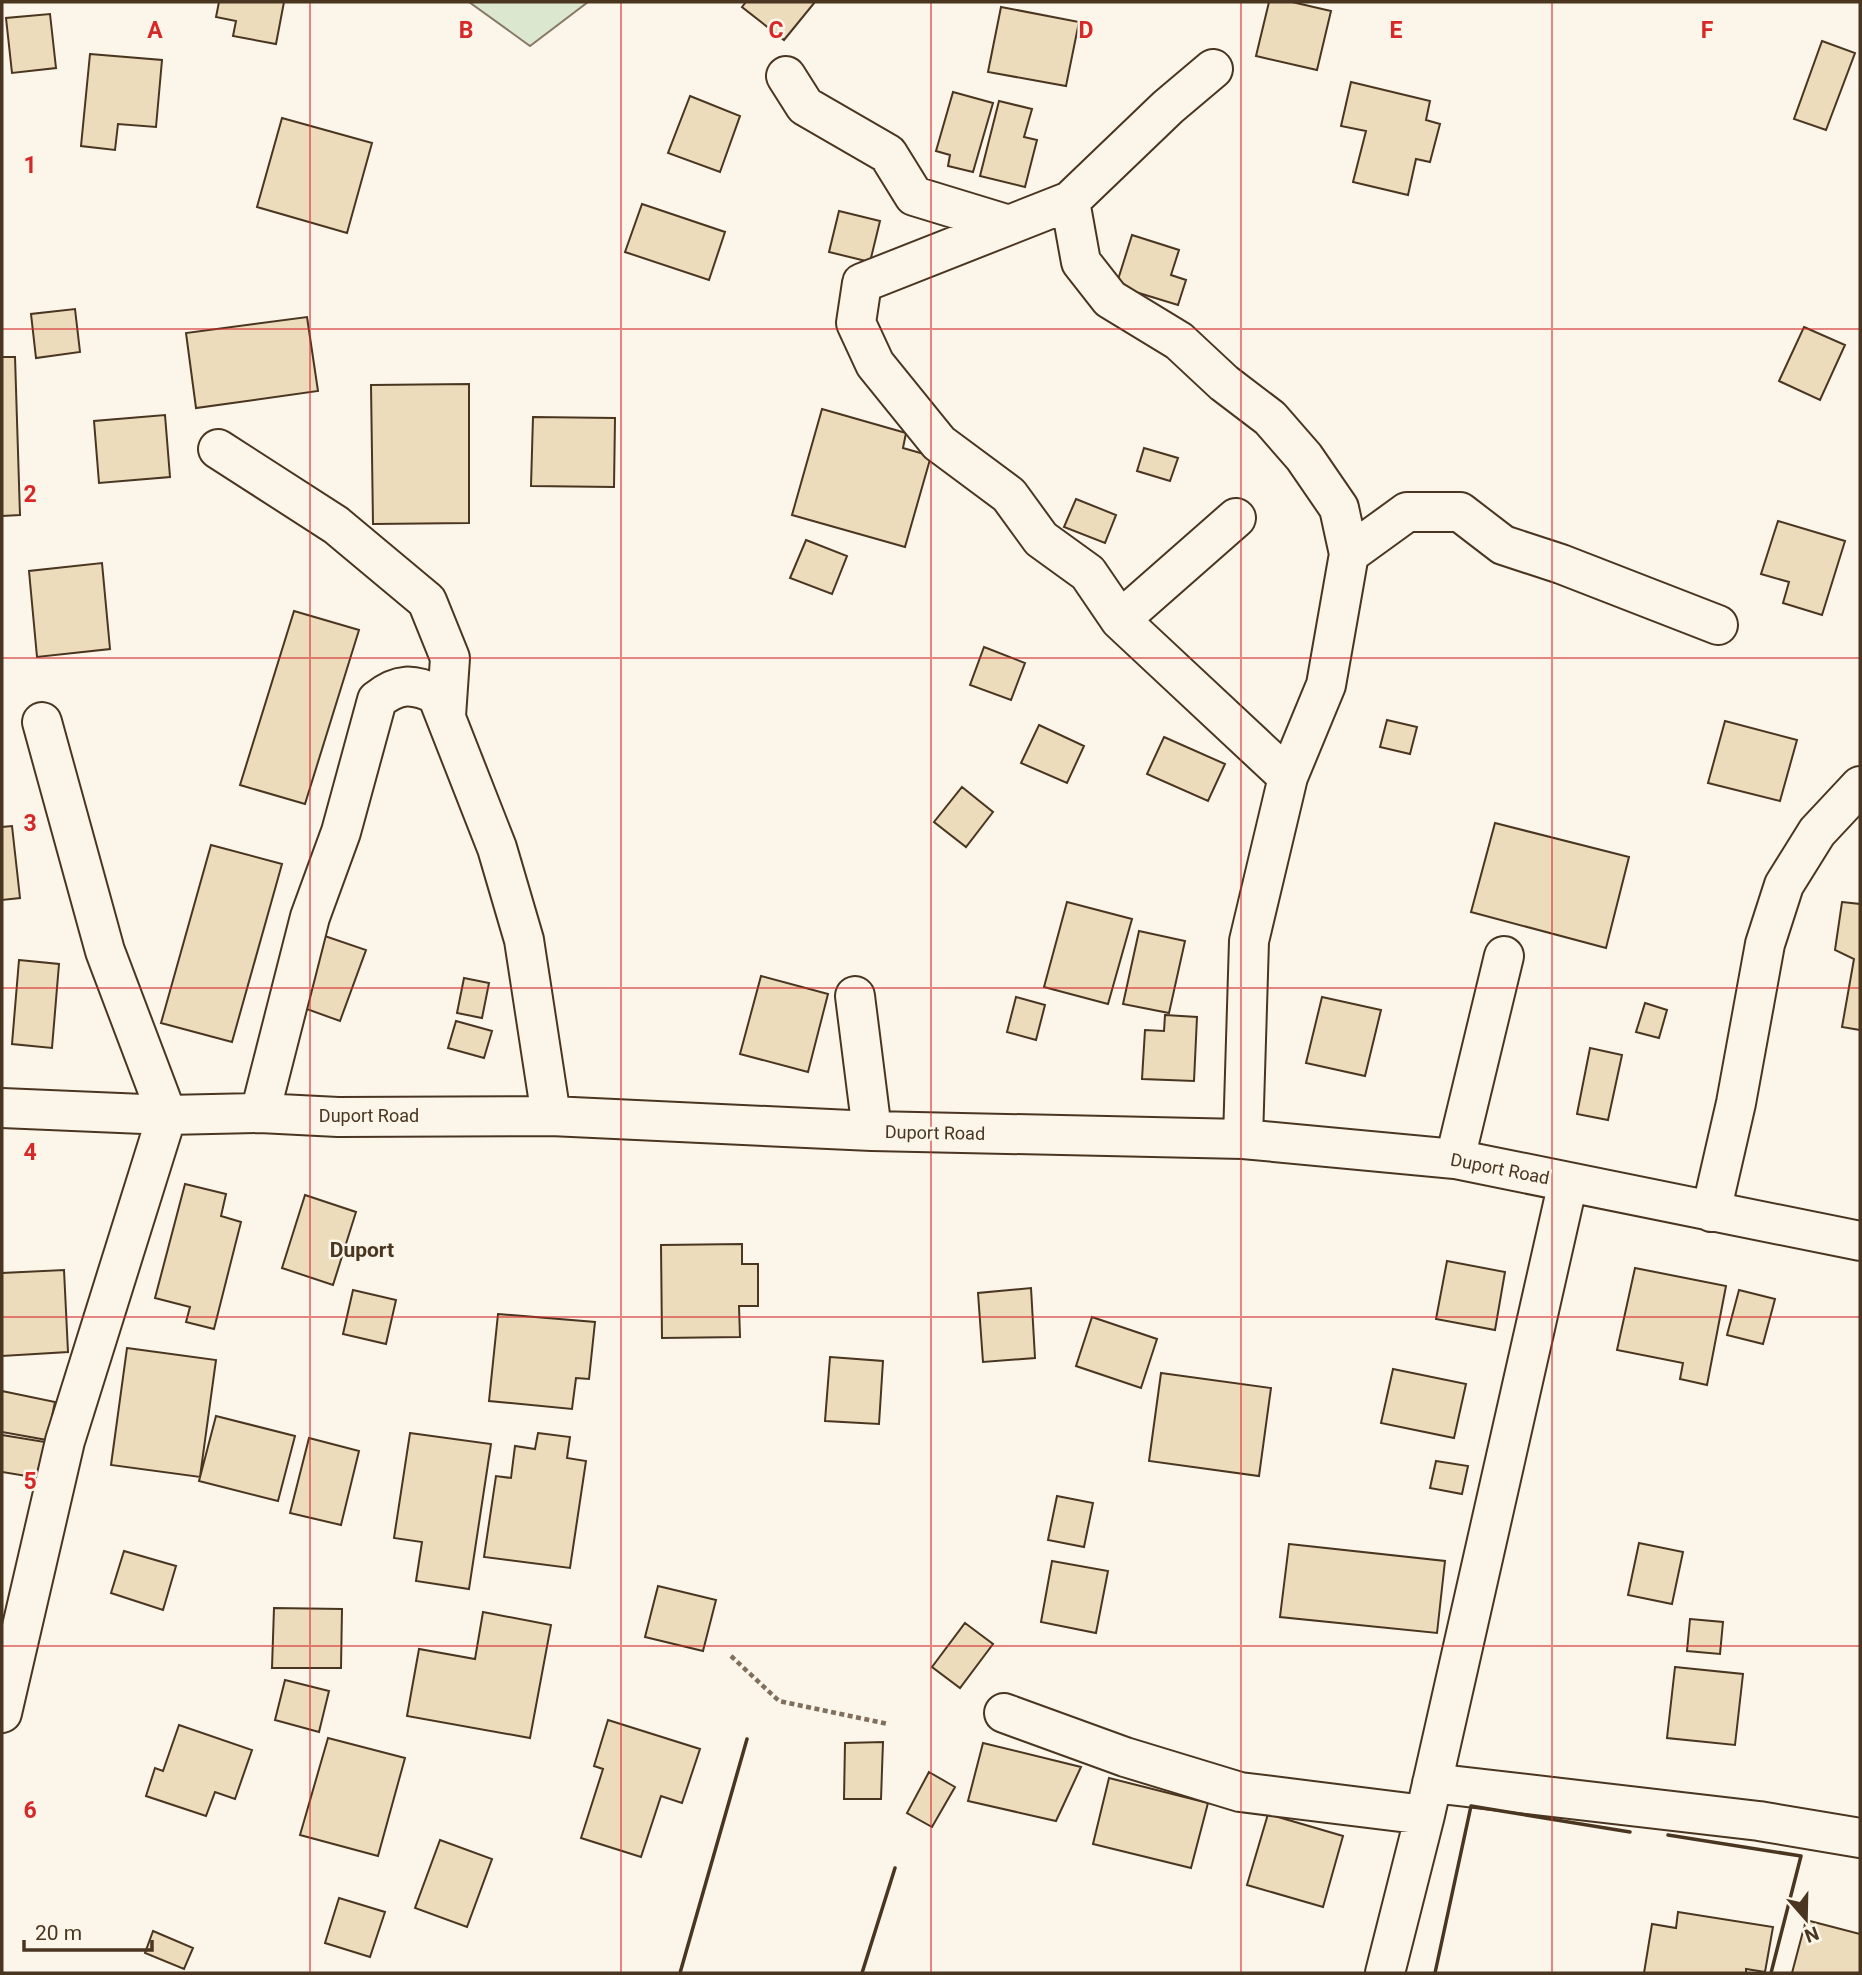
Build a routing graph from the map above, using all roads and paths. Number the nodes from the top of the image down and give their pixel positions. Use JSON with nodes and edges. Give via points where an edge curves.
{"nodes":[{"id":1,"x":1213,"y":69,"type":"dead end"},
{"id":2,"x":786,"y":76,"type":"dead end"},
{"id":3,"x":1070,"y":201,"type":"junction"},
{"id":4,"x":1009,"y":225,"type":"junction"},
{"id":5,"x":218,"y":449,"type":"dead end"},
{"id":6,"x":1236,"y":518,"type":"dead end"},
{"id":7,"x":1349,"y":554,"type":"junction"},
{"id":8,"x":1120,"y":620,"type":"junction"},
{"id":9,"x":1718,"y":625,"type":"dead end"},
{"id":10,"x":446,"y":716,"type":"junction"},
{"id":11,"x":42,"y":722,"type":"dead end"},
{"id":12,"x":1288,"y":777,"type":"junction"},
{"id":13,"x":1860,"y":786,"type":"edge"},
{"id":14,"x":1504,"y":956,"type":"dead end"},
{"id":15,"x":855,"y":996,"type":"dead end"},
{"id":16,"x":2,"y":1108,"type":"edge"},
{"id":17,"x":260,"y":1113,"type":"junction"},
{"id":18,"x":167,"y":1115,"type":"junction"},
{"id":19,"x":551,"y":1116,"type":"junction"},
{"id":20,"x":872,"y":1131,"type":"junction"},
{"id":21,"x":1243,"y":1139,"type":"junction"},
{"id":22,"x":1455,"y":1159,"type":"junction"},
{"id":23,"x":1568,"y":1182,"type":"junction"},
{"id":24,"x":1711,"y":1212,"type":"junction"},
{"id":25,"x":1860,"y":1241,"type":"edge"},
{"id":26,"x":731,"y":1656,"type":"dead end"},
{"id":27,"x":2,"y":1713,"type":"edge"},
{"id":28,"x":1004,"y":1713,"type":"dead end"},
{"id":29,"x":888,"y":1724,"type":"dead end"},
{"id":30,"x":1428,"y":1799,"type":"junction"},
{"id":31,"x":1860,"y":1838,"type":"edge"},
{"id":32,"x":1385,"y":1973,"type":"edge"}],
"edges":[{"from":1,"to":3,"type":"street"},
{"from":2,"to":4,"type":"street","via":[[805,106],[888,154],[914,196]]},
{"from":3,"to":4,"type":"street"},
{"from":3,"to":7,"type":"street","via":[[1081,262],[1110,299],[1179,341],[1270,418],[1339,508]]},
{"from":4,"to":8,"type":"street","via":[[862,284],[856,323],[875,365],[939,443],[1009,495],[1041,539],[1088,573]]},
{"from":5,"to":10,"type":"street","via":[[336,525],[427,601],[450,658]]},
{"from":6,"to":8,"type":"street"},
{"from":7,"to":9,"type":"street","via":[[1407,512],[1460,512],[1503,545]]},
{"from":7,"to":12,"type":"street","via":[[1326,685]]},
{"from":8,"to":12,"type":"street"},
{"from":10,"to":17,"type":"street","via":[[437,695],[419,686],[391,689],[377,700],[341,832],[310,917]]},
{"from":10,"to":19,"type":"street","via":[[498,848],[524,940]]},
{"from":11,"to":18,"type":"street","via":[[105,951]]},
{"from":12,"to":21,"type":"street","via":[[1249,941]]},
{"from":13,"to":24,"type":"street","via":[[1817,832],[1784,885],[1765,944]]},
{"from":14,"to":22,"type":"street"},
{"from":15,"to":20,"type":"street"},
{"from":16,"to":18,"type":"street","name":"Duport Road"},
{"from":17,"to":18,"type":"street","name":"Duport Road"},
{"from":17,"to":19,"type":"street","name":"Duport Road"},
{"from":18,"to":27,"type":"street","via":[[65,1441]]},
{"from":19,"to":20,"type":"street","name":"Duport Road"},
{"from":20,"to":21,"type":"street","name":"Duport Road"},
{"from":21,"to":22,"type":"street","name":"Duport Road"},
{"from":22,"to":23,"type":"street","name":"Duport Road"},
{"from":23,"to":24,"type":"street","name":"Duport Road"},
{"from":23,"to":30,"type":"street"},
{"from":24,"to":25,"type":"street","name":"Duport Road"},
{"from":26,"to":29,"type":"path","via":[[779,1701]]},
{"from":28,"to":30,"type":"street","via":[[1240,1792]]},
{"from":30,"to":31,"type":"street","via":[[1759,1821]]},
{"from":30,"to":32,"type":"street"}]}
